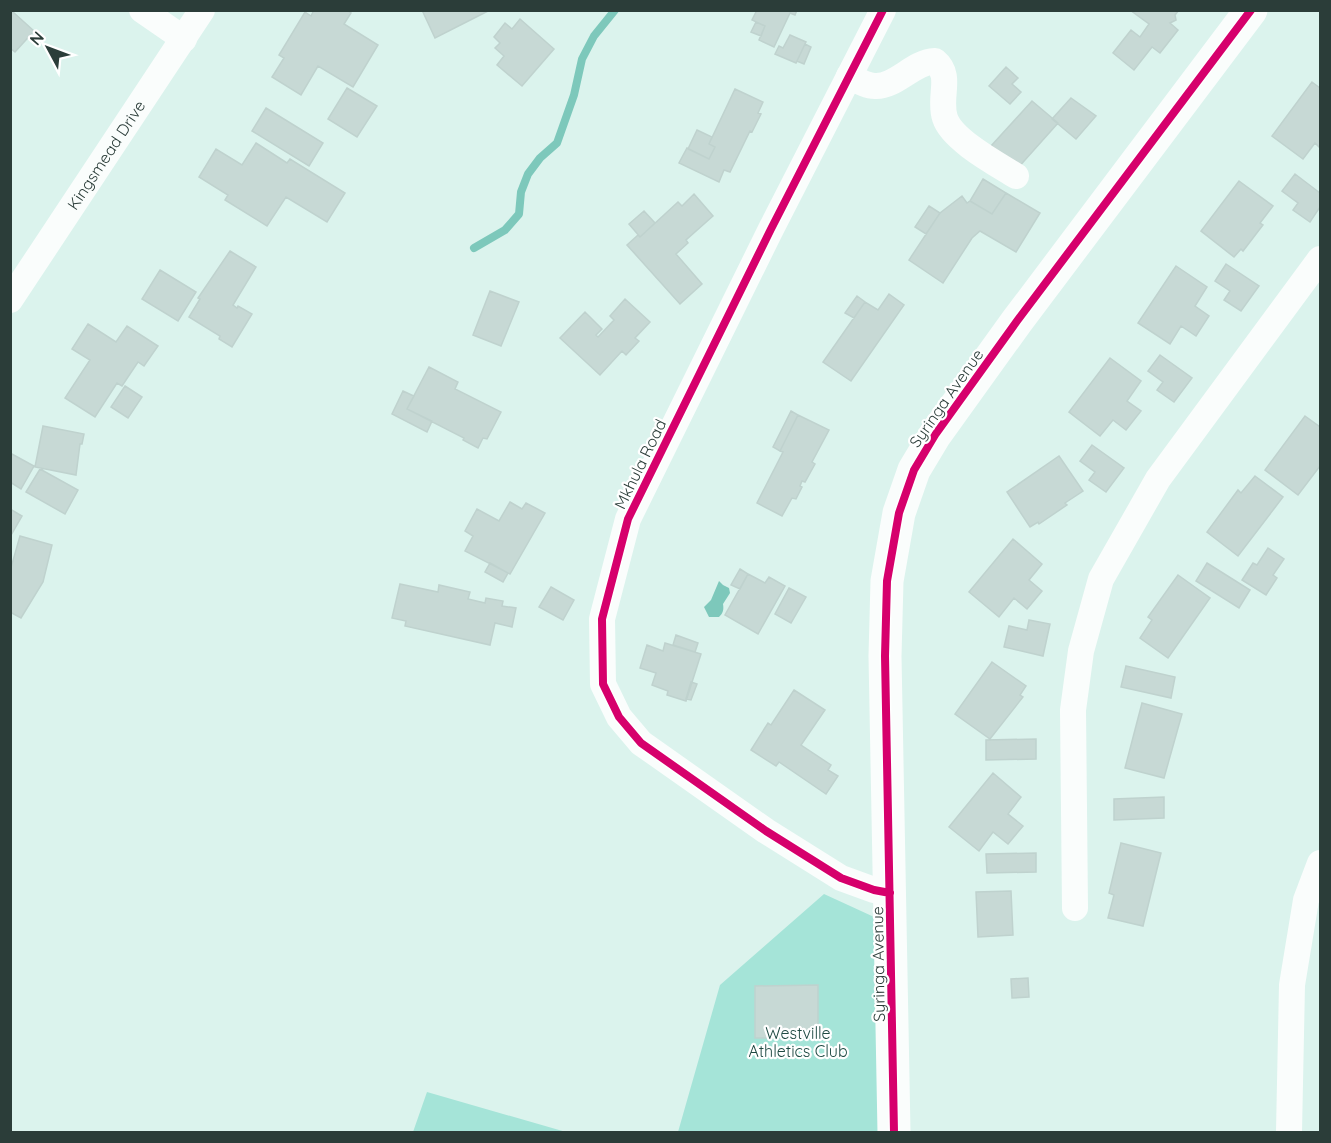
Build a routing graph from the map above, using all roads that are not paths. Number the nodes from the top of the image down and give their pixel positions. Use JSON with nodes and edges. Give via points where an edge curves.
{"nodes":[{"id":1,"x":141,"y":10,"type":"edge"},
{"id":2,"x":202,"y":10,"type":"edge"},
{"id":3,"x":883,"y":10,"type":"edge"},
{"id":4,"x":1251,"y":10,"type":"edge"},
{"id":5,"x":184,"y":39,"type":"junction"},
{"id":6,"x":849,"y":76,"type":"junction"},
{"id":7,"x":1016,"y":176,"type":"dead end"},
{"id":8,"x":1320,"y":259,"type":"edge"},
{"id":9,"x":10,"y":300,"type":"edge"},
{"id":10,"x":1320,"y":863,"type":"edge"},
{"id":11,"x":890,"y":893,"type":"junction"},
{"id":12,"x":1075,"y":908,"type":"dead end"},
{"id":13,"x":894,"y":1132,"type":"edge"},
{"id":14,"x":1289,"y":1132,"type":"edge"}],
"edges":[{"from":1,"to":5,"type":"street"},
{"from":2,"to":5,"type":"street","name":"Kingsmead Drive"},
{"from":3,"to":6,"type":"street","name":"Mkhula Road"},
{"from":4,"to":11,"type":"street","name":"Syringa Avenue","via":[[1017,321],[934,435],[914,470],[899,513],[887,581]]},
{"from":5,"to":9,"type":"street","name":"Kingsmead Drive"},
{"from":6,"to":7,"type":"street","via":[[876,87],[925,61],[935,60],[945,75],[944,117],[950,129]]},
{"from":6,"to":11,"type":"street","name":"Mkhula Road","via":[[628,519],[602,620],[603,684],[619,717],[641,743],[688,778],[841,878]]},
{"from":8,"to":12,"type":"street","via":[[1158,479],[1101,579],[1081,651],[1073,710]]},
{"from":10,"to":14,"type":"street","via":[[1306,900],[1292,985]]},
{"from":11,"to":13,"type":"street","name":"Syringa Avenue"}]}
